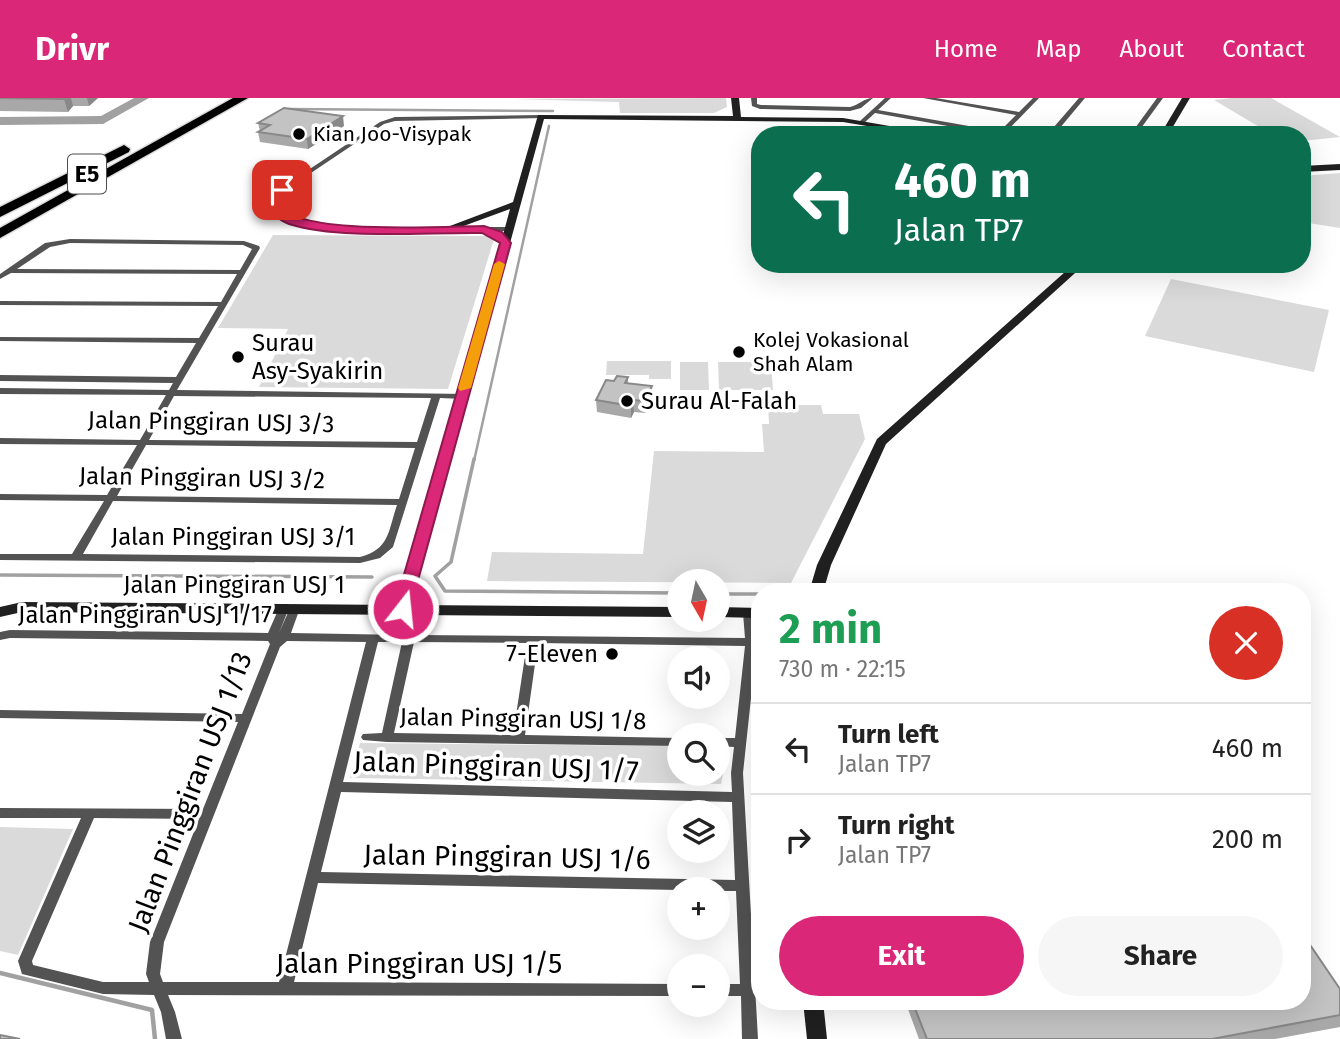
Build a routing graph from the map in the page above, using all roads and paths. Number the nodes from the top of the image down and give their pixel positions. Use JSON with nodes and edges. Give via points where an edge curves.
{"nodes":[{"id":1,"x":223,"y":98,"type":"edge"},
{"id":2,"x":242,"y":98,"type":"edge"},
{"id":3,"x":735,"y":98,"type":"edge"},
{"id":4,"x":870,"y":98,"type":"edge"},
{"id":5,"x":888,"y":98,"type":"edge"},
{"id":6,"x":926,"y":98,"type":"edge"},
{"id":7,"x":1037,"y":98,"type":"edge"},
{"id":8,"x":1082,"y":98,"type":"edge"},
{"id":9,"x":1160,"y":98,"type":"edge"},
{"id":10,"x":1186,"y":98,"type":"edge"},
{"id":11,"x":754,"y":101,"type":"edge"},
{"id":12,"x":873,"y":111,"type":"junction"},
{"id":13,"x":1020,"y":114,"type":"junction"},
{"id":14,"x":541,"y":117,"type":"junction"},
{"id":15,"x":737,"y":118,"type":"junction"},
{"id":16,"x":862,"y":122,"type":"junction"},
{"id":17,"x":173,"y":125,"type":"junction"},
{"id":18,"x":885,"y":126,"type":"edge"},
{"id":19,"x":958,"y":126,"type":"edge"},
{"id":20,"x":1009,"y":126,"type":"edge"},
{"id":21,"x":1058,"y":126,"type":"edge"},
{"id":22,"x":1140,"y":126,"type":"edge"},
{"id":23,"x":1169,"y":126,"type":"edge"},
{"id":24,"x":1340,"y":167,"type":"edge"},
{"id":25,"x":1311,"y":169,"type":"edge"},
{"id":26,"x":516,"y":204,"type":"junction"},
{"id":27,"x":0,"y":213,"type":"edge"},
{"id":28,"x":0,"y":223,"type":"edge"},
{"id":29,"x":447,"y":229,"type":"junction"},
{"id":30,"x":484,"y":229,"type":"junction"},
{"id":31,"x":509,"y":229,"type":"junction"},
{"id":32,"x":0,"y":234,"type":"edge"},
{"id":33,"x":505,"y":243,"type":"junction"},
{"id":34,"x":10,"y":271,"type":"junction"},
{"id":35,"x":241,"y":272,"type":"junction"},
{"id":36,"x":1070,"y":273,"type":"edge"},
{"id":37,"x":0,"y":277,"type":"edge"},
{"id":38,"x":0,"y":303,"type":"edge"},
{"id":39,"x":222,"y":304,"type":"junction"},
{"id":40,"x":0,"y":339,"type":"edge"},
{"id":41,"x":201,"y":341,"type":"junction"},
{"id":42,"x":0,"y":378,"type":"edge"},
{"id":43,"x":179,"y":380,"type":"junction"},
{"id":44,"x":0,"y":391,"type":"edge"},
{"id":45,"x":172,"y":393,"type":"junction"},
{"id":46,"x":436,"y":396,"type":"junction"},
{"id":47,"x":463,"y":396,"type":"junction"},
{"id":48,"x":0,"y":441,"type":"edge"},
{"id":49,"x":142,"y":442,"type":"junction"},
{"id":50,"x":421,"y":445,"type":"junction"},
{"id":51,"x":0,"y":497,"type":"edge"},
{"id":52,"x":110,"y":498,"type":"junction"},
{"id":53,"x":403,"y":502,"type":"junction"},
{"id":54,"x":0,"y":557,"type":"edge"},
{"id":55,"x":76,"y":557,"type":"junction"},
{"id":56,"x":819,"y":583,"type":"edge"},
{"id":57,"x":290,"y":608,"type":"junction"},
{"id":58,"x":409,"y":610,"type":"junction"},
{"id":59,"x":0,"y":612,"type":"edge"},
{"id":60,"x":667,"y":612,"type":"edge"},
{"id":61,"x":730,"y":612,"type":"edge"},
{"id":62,"x":751,"y":613,"type":"edge"},
{"id":63,"x":0,"y":636,"type":"edge"},
{"id":64,"x":373,"y":638,"type":"junction"},
{"id":65,"x":409,"y":638,"type":"junction"},
{"id":66,"x":277,"y":639,"type":"junction"},
{"id":67,"x":533,"y":640,"type":"junction"},
{"id":68,"x":751,"y":642,"type":"joint"},
{"id":69,"x":0,"y":714,"type":"edge"},
{"id":70,"x":246,"y":718,"type":"junction"},
{"id":71,"x":366,"y":737,"type":"dead end"},
{"id":72,"x":387,"y":738,"type":"junction"},
{"id":73,"x":518,"y":740,"type":"junction"},
{"id":74,"x":667,"y":742,"type":"edge"},
{"id":75,"x":730,"y":743,"type":"edge"},
{"id":76,"x":738,"y":743,"type":"junction"},
{"id":77,"x":336,"y":787,"type":"junction"},
{"id":78,"x":738,"y":797,"type":"junction"},
{"id":79,"x":0,"y":813,"type":"edge"},
{"id":80,"x":89,"y":814,"type":"junction"},
{"id":81,"x":208,"y":814,"type":"junction"},
{"id":82,"x":313,"y":877,"type":"junction"},
{"id":83,"x":742,"y":886,"type":"junction"},
{"id":84,"x":159,"y":988,"type":"junction"},
{"id":85,"x":285,"y":989,"type":"junction"},
{"id":86,"x":667,"y":990,"type":"edge"},
{"id":87,"x":730,"y":990,"type":"edge"},
{"id":88,"x":747,"y":990,"type":"junction"},
{"id":89,"x":814,"y":1010,"type":"edge"},
{"id":90,"x":174,"y":1039,"type":"edge"},
{"id":91,"x":750,"y":1039,"type":"edge"},
{"id":92,"x":817,"y":1039,"type":"edge"}],
"edges":[{"from":1,"to":17,"type":"highway","number":"E5"},
{"from":2,"to":32,"type":"highway","number":"E5"},
{"from":3,"to":15,"type":"street"},
{"from":4,"to":11,"type":"street","via":[[859,107],[769,108]]},
{"from":5,"to":12,"type":"street"},
{"from":6,"to":13,"type":"street"},
{"from":7,"to":13,"type":"street"},
{"from":8,"to":21,"type":"street"},
{"from":9,"to":22,"type":"street"},
{"from":10,"to":23,"type":"street"},
{"from":12,"to":16,"type":"street"},
{"from":12,"to":19,"type":"street"},
{"from":13,"to":20,"type":"street"},
{"from":14,"to":15,"type":"street"},
{"from":14,"to":26,"type":"street"},
{"from":14,"to":29,"type":"street","via":[[415,117],[382,123],[282,190],[273,202],[275,211],[290,221],[325,229]]},
{"from":15,"to":16,"type":"street"},
{"from":16,"to":18,"type":"street"},
{"from":17,"to":27,"type":"highway"},
{"from":17,"to":28,"type":"highway","number":"E5"},
{"from":24,"to":25,"type":"street"},
{"from":26,"to":29,"type":"street"},
{"from":26,"to":31,"type":"street"},
{"from":29,"to":30,"type":"street"},
{"from":30,"to":31,"type":"street"},
{"from":30,"to":33,"type":"street"},
{"from":31,"to":33,"type":"street"},
{"from":33,"to":47,"type":"street"},
{"from":34,"to":35,"type":"street"},
{"from":34,"to":35,"type":"street","via":[[48,245],[69,241],[244,243],[256,248]]},
{"from":34,"to":37,"type":"street"},
{"from":35,"to":39,"type":"street"},
{"from":36,"to":56,"type":"street","via":[[881,442]]},
{"from":38,"to":39,"type":"street"},
{"from":39,"to":41,"type":"street"},
{"from":40,"to":41,"type":"street"},
{"from":41,"to":43,"type":"street"},
{"from":42,"to":43,"type":"street"},
{"from":43,"to":45,"type":"street"},
{"from":44,"to":45,"type":"street"},
{"from":45,"to":46,"type":"street"},
{"from":45,"to":49,"type":"street"},
{"from":46,"to":47,"type":"street"},
{"from":46,"to":50,"type":"street","name":"Jalan Pinggiran USJ 3/1"},
{"from":47,"to":58,"type":"street"},
{"from":48,"to":49,"type":"street","name":"Jalan Pinggiran USJ 3/3"},
{"from":49,"to":50,"type":"street","name":"Jalan Pinggiran USJ 3/3"},
{"from":49,"to":52,"type":"street"},
{"from":50,"to":53,"type":"street","name":"Jalan Pinggiran USJ 3/1"},
{"from":51,"to":52,"type":"street","name":"Jalan Pinggiran USJ 3/2"},
{"from":52,"to":53,"type":"street","name":"Jalan Pinggiran USJ 3/2"},
{"from":52,"to":55,"type":"street"},
{"from":53,"to":55,"type":"street","name":"Jalan Pinggiran USJ 3/1","via":[[389,545],[360,560]]},
{"from":54,"to":55,"type":"street","name":"Jalan Pinggiran USJ 3/1"},
{"from":57,"to":58,"type":"street","name":"Jalan Pinggiran USJ 1"},
{"from":57,"to":59,"type":"street","name":"Jalan Pinggiran USJ 1","via":[[22,607]]},
{"from":57,"to":66,"type":"street","name":"Jalan Pinggiran USJ 1/13"},
{"from":58,"to":60,"type":"street","name":"Jalan Pinggiran USJ 1"},
{"from":58,"to":65,"type":"street"},
{"from":61,"to":62,"type":"street"},
{"from":63,"to":66,"type":"street","name":"Jalan Pinggiran USJ 1/17"},
{"from":64,"to":65,"type":"street","name":"Jalan Pinggiran USJ 1/17"},
{"from":64,"to":66,"type":"street","name":"Jalan Pinggiran USJ 1/17"},
{"from":64,"to":77,"type":"street"},
{"from":65,"to":67,"type":"street","name":"Jalan Pinggiran USJ 1/17"},
{"from":65,"to":72,"type":"street"},
{"from":66,"to":70,"type":"street","name":"Jalan Pinggiran USJ 1/13"},
{"from":67,"to":68,"type":"street","name":"Jalan Pinggiran USJ 1/17"},
{"from":67,"to":73,"type":"street"},
{"from":68,"to":76,"type":"street"},
{"from":69,"to":70,"type":"street"},
{"from":70,"to":81,"type":"street","name":"Jalan Pinggiran USJ 1/13"},
{"from":71,"to":72,"type":"street","name":"Jalan Pinggiran USJ 1/8"},
{"from":72,"to":73,"type":"street","name":"Jalan Pinggiran USJ 1/8"},
{"from":73,"to":74,"type":"street","name":"Jalan Pinggiran USJ 1/8"},
{"from":75,"to":76,"type":"street"},
{"from":76,"to":78,"type":"street"},
{"from":77,"to":78,"type":"street","name":"Jalan Pinggiran USJ 1/7"},
{"from":77,"to":82,"type":"street"},
{"from":78,"to":83,"type":"street"},
{"from":79,"to":80,"type":"street"},
{"from":80,"to":81,"type":"street"},
{"from":80,"to":84,"type":"street","name":"Jalan Pinggiran USJ 1/5","via":[[25,961],[27,971],[103,988]]},
{"from":81,"to":84,"type":"street","name":"Jalan Pinggiran USJ 1/13","via":[[157,942],[153,974]]},
{"from":82,"to":83,"type":"street","name":"Jalan Pinggiran USJ 1/6"},
{"from":82,"to":85,"type":"street"},
{"from":83,"to":88,"type":"street"},
{"from":84,"to":85,"type":"street","name":"Jalan Pinggiran USJ 1/5"},
{"from":84,"to":90,"type":"street","name":"Jalan Pinggiran USJ 1/13"},
{"from":85,"to":86,"type":"street","name":"Jalan Pinggiran USJ 1/5"},
{"from":87,"to":88,"type":"street"},
{"from":88,"to":91,"type":"street"},
{"from":89,"to":92,"type":"street"}]}
